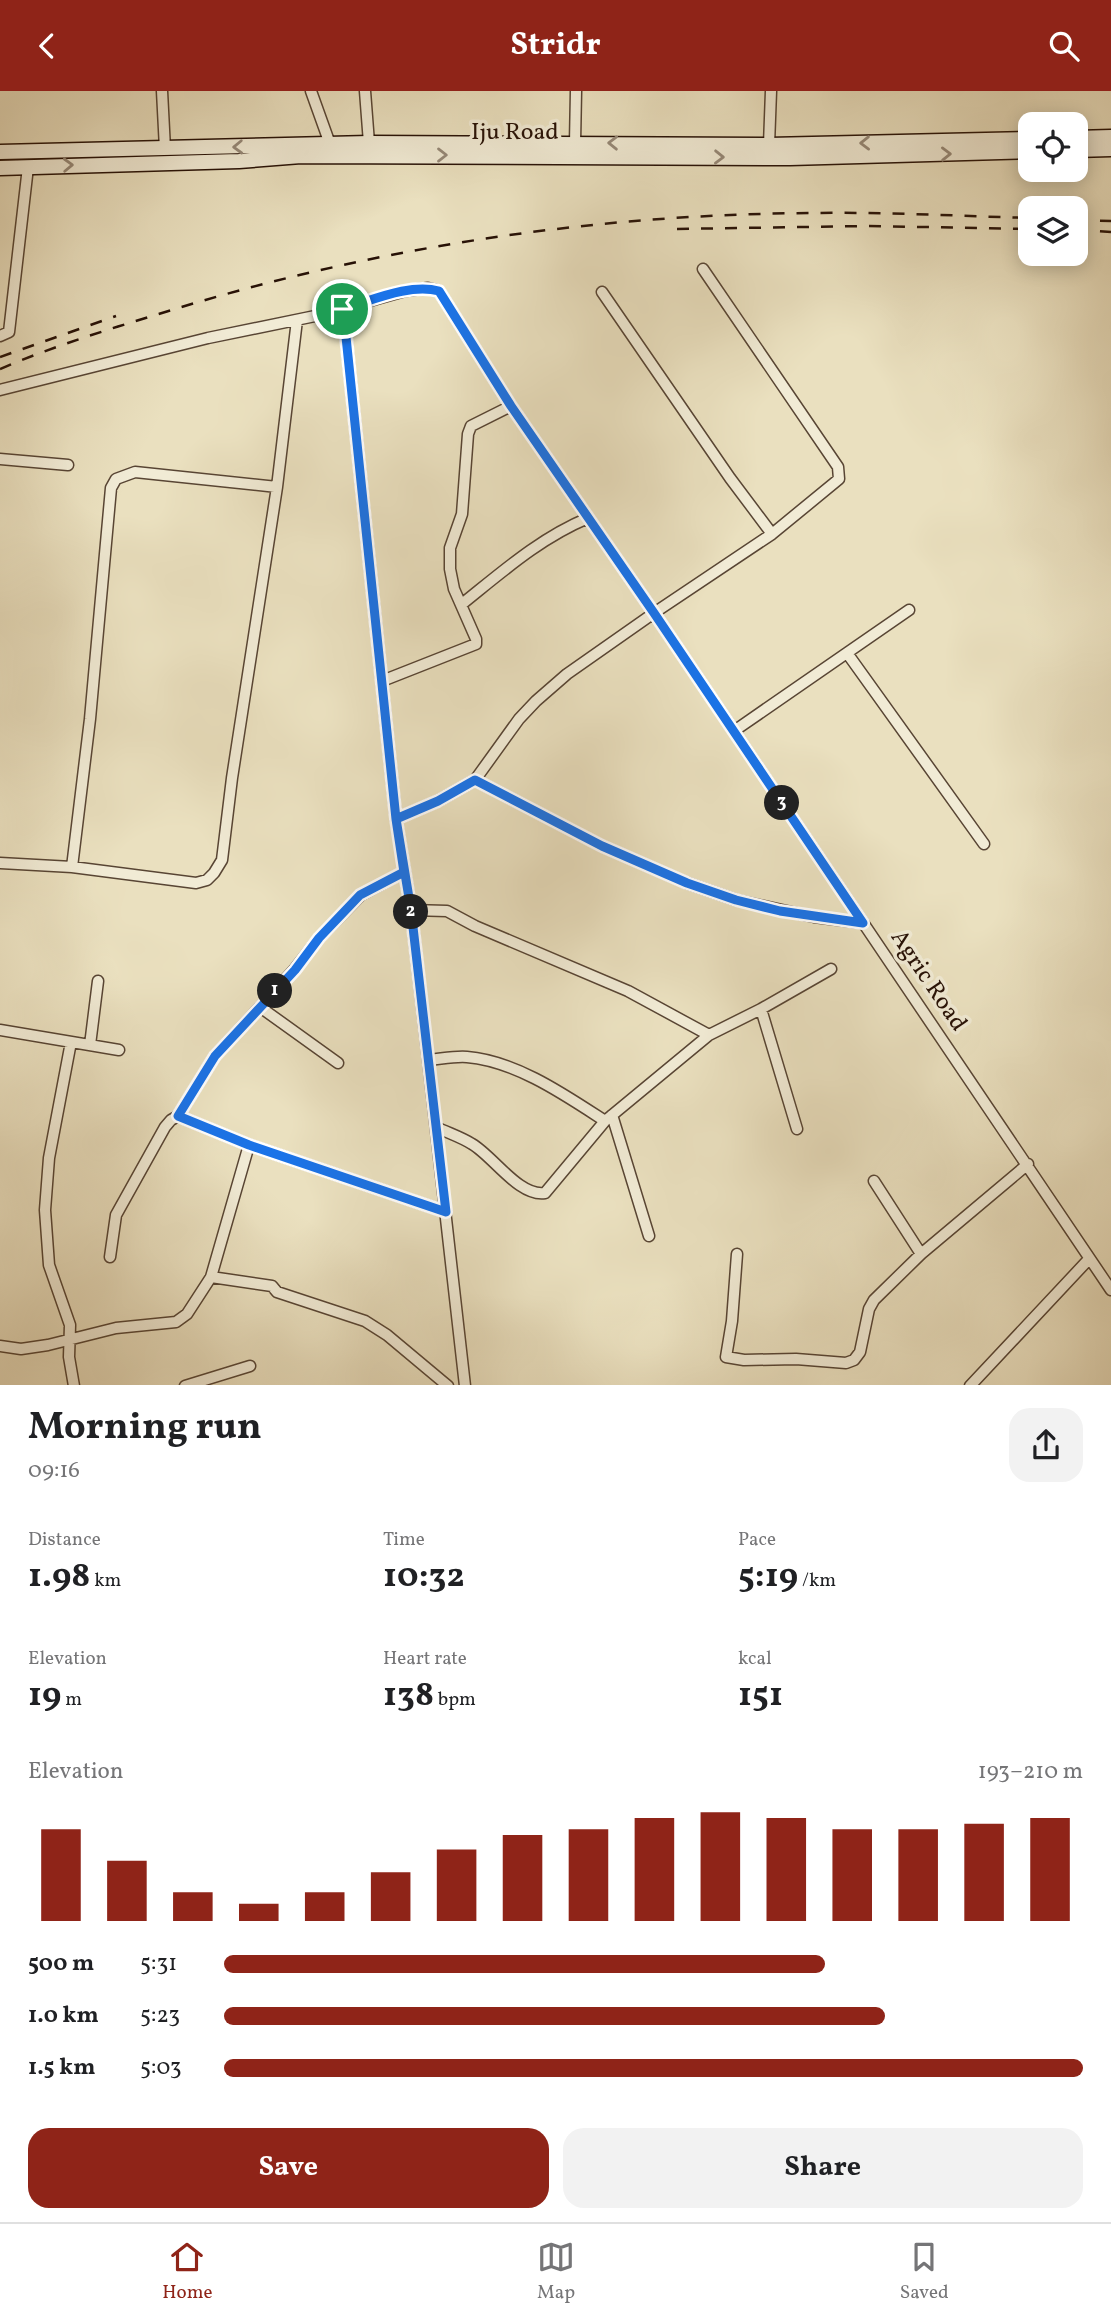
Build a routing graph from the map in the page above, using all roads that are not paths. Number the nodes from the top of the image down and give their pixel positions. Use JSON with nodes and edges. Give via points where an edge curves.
{"nodes":[{"id":1,"x":162,"y":91,"type":"edge"},
{"id":2,"x":311,"y":91,"type":"edge"},
{"id":3,"x":365,"y":91,"type":"edge"},
{"id":4,"x":576,"y":91,"type":"edge"},
{"id":5,"x":771,"y":91,"type":"edge"},
{"id":6,"x":1111,"y":137,"type":"edge"},
{"id":7,"x":1088,"y":138,"type":"edge"},
{"id":8,"x":1018,"y":139,"type":"edge"},
{"id":9,"x":369,"y":143,"type":"junction"},
{"id":10,"x":575,"y":143,"type":"junction"},
{"id":11,"x":330,"y":144,"type":"junction"},
{"id":12,"x":769,"y":145,"type":"junction"},
{"id":13,"x":165,"y":149,"type":"junction"},
{"id":14,"x":1111,"y":149,"type":"edge"},
{"id":15,"x":1088,"y":150,"type":"edge"},
{"id":16,"x":1018,"y":151,"type":"edge"},
{"id":17,"x":0,"y":152,"type":"edge"},
{"id":18,"x":28,"y":167,"type":"junction"},
{"id":19,"x":0,"y":168,"type":"edge"},
{"id":20,"x":703,"y":269,"type":"dead end"},
{"id":21,"x":602,"y":292,"type":"dead end"},
{"id":22,"x":342,"y":309,"type":"junction"},
{"id":23,"x":297,"y":320,"type":"junction"},
{"id":24,"x":0,"y":336,"type":"edge"},
{"id":25,"x":0,"y":390,"type":"edge"},
{"id":26,"x":511,"y":406,"type":"junction"},
{"id":27,"x":0,"y":459,"type":"edge"},
{"id":28,"x":68,"y":465,"type":"dead end"},
{"id":29,"x":276,"y":487,"type":"junction"},
{"id":30,"x":588,"y":518,"type":"junction"},
{"id":31,"x":772,"y":534,"type":"junction"},
{"id":32,"x":462,"y":604,"type":"junction"},
{"id":33,"x":909,"y":610,"type":"dead end"},
{"id":34,"x":654,"y":613,"type":"junction"},
{"id":35,"x":847,"y":653,"type":"junction"},
{"id":36,"x":383,"y":681,"type":"junction"},
{"id":37,"x":734,"y":731,"type":"junction"},
{"id":38,"x":475,"y":780,"type":"junction"},
{"id":39,"x":396,"y":819,"type":"junction"},
{"id":40,"x":984,"y":843,"type":"dead end"},
{"id":41,"x":0,"y":863,"type":"edge"},
{"id":42,"x":72,"y":867,"type":"junction"},
{"id":43,"x":404,"y":872,"type":"junction"},
{"id":44,"x":411,"y":910,"type":"junction"},
{"id":45,"x":863,"y":923,"type":"junction"},
{"id":46,"x":831,"y":969,"type":"dead end"},
{"id":47,"x":98,"y":981,"type":"dead end"},
{"id":48,"x":260,"y":1007,"type":"junction"},
{"id":49,"x":761,"y":1009,"type":"junction"},
{"id":50,"x":0,"y":1030,"type":"edge"},
{"id":51,"x":709,"y":1035,"type":"junction"},
{"id":52,"x":71,"y":1042,"type":"junction"},
{"id":53,"x":90,"y":1045,"type":"junction"},
{"id":54,"x":118,"y":1050,"type":"dead end"},
{"id":55,"x":428,"y":1060,"type":"junction"},
{"id":56,"x":338,"y":1063,"type":"dead end"},
{"id":57,"x":178,"y":1116,"type":"junction"},
{"id":58,"x":609,"y":1118,"type":"junction"},
{"id":59,"x":436,"y":1127,"type":"junction"},
{"id":60,"x":797,"y":1129,"type":"dead end"},
{"id":61,"x":249,"y":1145,"type":"junction"},
{"id":62,"x":1028,"y":1164,"type":"junction"},
{"id":63,"x":874,"y":1181,"type":"dead end"},
{"id":64,"x":446,"y":1212,"type":"junction"},
{"id":65,"x":649,"y":1236,"type":"dead end"},
{"id":66,"x":737,"y":1254,"type":"dead end"},
{"id":67,"x":921,"y":1254,"type":"junction"},
{"id":68,"x":110,"y":1257,"type":"dead end"},
{"id":69,"x":1089,"y":1259,"type":"junction"},
{"id":70,"x":211,"y":1277,"type":"junction"},
{"id":71,"x":1111,"y":1290,"type":"edge"},
{"id":72,"x":69,"y":1339,"type":"junction"},
{"id":73,"x":0,"y":1346,"type":"edge"},
{"id":74,"x":250,"y":1366,"type":"dead end"},
{"id":75,"x":74,"y":1385,"type":"edge"},
{"id":76,"x":185,"y":1385,"type":"edge"},
{"id":77,"x":448,"y":1385,"type":"edge"},
{"id":78,"x":465,"y":1385,"type":"edge"},
{"id":79,"x":970,"y":1385,"type":"edge"}],
"edges":[{"from":1,"to":13,"type":"street"},
{"from":2,"to":11,"type":"street"},
{"from":3,"to":9,"type":"street"},
{"from":4,"to":10,"type":"street"},
{"from":5,"to":12,"type":"street"},
{"from":6,"to":7,"type":"main road"},
{"from":8,"to":12,"type":"main road","name":"Iju Road","one_way":true},
{"from":9,"to":10,"type":"main road","name":"Iju Road"},
{"from":9,"to":11,"type":"main road","name":"Iju Road"},
{"from":12,"to":10,"type":"main road","name":"Iju Road","one_way":true},
{"from":11,"to":13,"type":"main road","name":"Iju Road","one_way":true},
{"from":13,"to":17,"type":"main road","name":"Iju Road"},
{"from":14,"to":15,"type":"main road"},
{"from":18,"to":16,"type":"main road","name":"Iju Road","one_way":true,"via":[[301,156],[790,158]]},
{"from":18,"to":19,"type":"main road","name":"Iju Road"},
{"from":18,"to":24,"type":"street","via":[[9,333]]},
{"from":20,"to":31,"type":"street","via":[[840,473],[839,479]]},
{"from":21,"to":31,"type":"street"},
{"from":22,"to":23,"type":"street"},
{"from":22,"to":26,"type":"street","name":"Agric Road","via":[[405,291],[439,291]]},
{"from":22,"to":36,"type":"street"},
{"from":23,"to":25,"type":"street"},
{"from":23,"to":29,"type":"street"},
{"from":26,"to":30,"type":"street","name":"Agric Road"},
{"from":26,"to":32,"type":"street","via":[[477,421],[468,434],[462,513],[450,548],[454,589]]},
{"from":27,"to":28,"type":"street"},
{"from":29,"to":42,"type":"street","via":[[222,860],[207,880],[196,883]]},
{"from":29,"to":42,"type":"street","via":[[135,472],[116,479],[111,488]]},
{"from":30,"to":32,"type":"street","via":[[528,551]]},
{"from":30,"to":34,"type":"street","name":"Agric Road"},
{"from":31,"to":34,"type":"street"},
{"from":32,"to":36,"type":"street","via":[[476,644]]},
{"from":33,"to":35,"type":"street"},
{"from":34,"to":37,"type":"street","name":"Agric Road"},
{"from":34,"to":38,"type":"street","via":[[536,701]]},
{"from":35,"to":37,"type":"street"},
{"from":35,"to":40,"type":"street"},
{"from":36,"to":39,"type":"street"},
{"from":37,"to":45,"type":"street","name":"Agric Road"},
{"from":38,"to":39,"type":"street"},
{"from":38,"to":45,"type":"street","via":[[602,846],[687,883],[747,903]]},
{"from":39,"to":43,"type":"street"},
{"from":41,"to":42,"type":"street"},
{"from":43,"to":44,"type":"street"},
{"from":43,"to":48,"type":"street","via":[[360,895]]},
{"from":44,"to":51,"type":"street","via":[[447,911],[628,991]]},
{"from":44,"to":55,"type":"street"},
{"from":45,"to":62,"type":"street","name":"Agric Road"},
{"from":46,"to":49,"type":"street"},
{"from":47,"to":53,"type":"street"},
{"from":48,"to":56,"type":"street"},
{"from":48,"to":57,"type":"street","via":[[206,1067]]},
{"from":49,"to":51,"type":"street"},
{"from":49,"to":60,"type":"street"},
{"from":50,"to":52,"type":"street"},
{"from":51,"to":58,"type":"street"},
{"from":52,"to":53,"type":"street"},
{"from":52,"to":72,"type":"street","via":[[49,1158],[45,1210],[48,1265],[69,1325]]},
{"from":53,"to":54,"type":"street"},
{"from":55,"to":58,"type":"street","via":[[464,1057],[496,1062]]},
{"from":55,"to":59,"type":"street"},
{"from":57,"to":61,"type":"street"},
{"from":57,"to":68,"type":"street","via":[[165,1127],[116,1215]]},
{"from":58,"to":59,"type":"street","via":[[545,1193],[537,1194],[501,1171],[487,1154]]},
{"from":58,"to":65,"type":"street"},
{"from":59,"to":64,"type":"street"},
{"from":61,"to":64,"type":"street"},
{"from":61,"to":70,"type":"street"},
{"from":62,"to":67,"type":"street"},
{"from":62,"to":69,"type":"street","name":"Agric Road"},
{"from":63,"to":67,"type":"street"},
{"from":64,"to":78,"type":"street"},
{"from":66,"to":67,"type":"street","via":[[726,1357],[846,1363],[860,1352],[874,1300]]},
{"from":69,"to":71,"type":"street","name":"Agric Road"},
{"from":69,"to":79,"type":"street"},
{"from":70,"to":72,"type":"street","via":[[187,1314],[176,1322]]},
{"from":70,"to":77,"type":"street","via":[[271,1286],[277,1292],[365,1321]]},
{"from":72,"to":73,"type":"street","via":[[22,1349]]},
{"from":72,"to":75,"type":"street"},
{"from":74,"to":76,"type":"street"}]}
